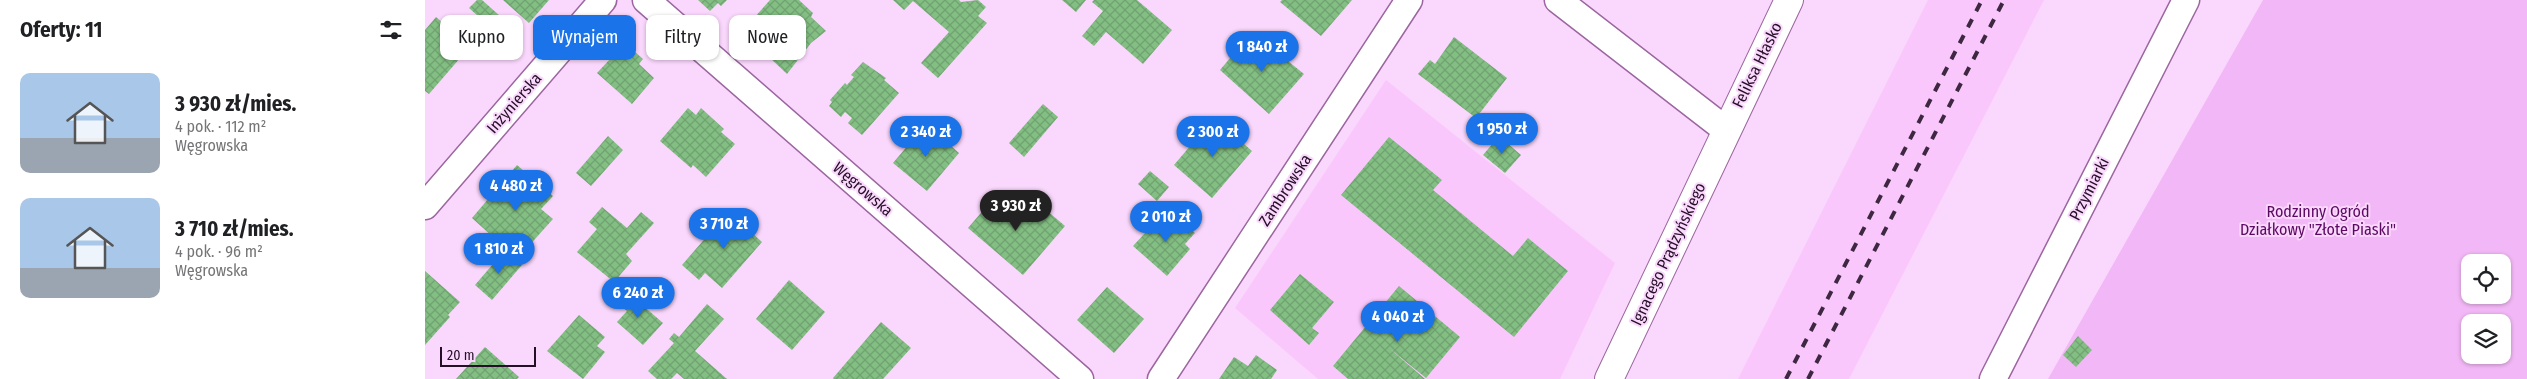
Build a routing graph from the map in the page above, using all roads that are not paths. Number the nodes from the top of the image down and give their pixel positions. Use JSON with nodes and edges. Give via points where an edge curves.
{"nodes":[{"id":1,"x":603,"y":0,"type":"edge"},
{"id":2,"x":646,"y":0,"type":"edge"},
{"id":3,"x":1409,"y":0,"type":"edge"},
{"id":4,"x":1558,"y":0,"type":"edge"},
{"id":5,"x":1789,"y":0,"type":"edge"},
{"id":6,"x":2186,"y":0,"type":"edge"},
{"id":7,"x":1726,"y":130,"type":"junction"},
{"id":8,"x":425,"y":206,"type":"edge"},
{"id":9,"x":1080,"y":379,"type":"edge"},
{"id":10,"x":1161,"y":379,"type":"edge"},
{"id":11,"x":1609,"y":379,"type":"edge"},
{"id":12,"x":1993,"y":379,"type":"edge"}],
"edges":[{"from":1,"to":8,"type":"street","name":"Inżynierska"},
{"from":2,"to":9,"type":"street","name":"Węgrowska"},
{"from":3,"to":10,"type":"street","name":"Zambrowska"},
{"from":4,"to":7,"type":"street"},
{"from":5,"to":7,"type":"street","name":"Feliksa Hłasko"},
{"from":6,"to":12,"type":"street","name":"Przymiarki"},
{"from":7,"to":11,"type":"street","name":"Ignacego Prądzyńskiego"}]}
